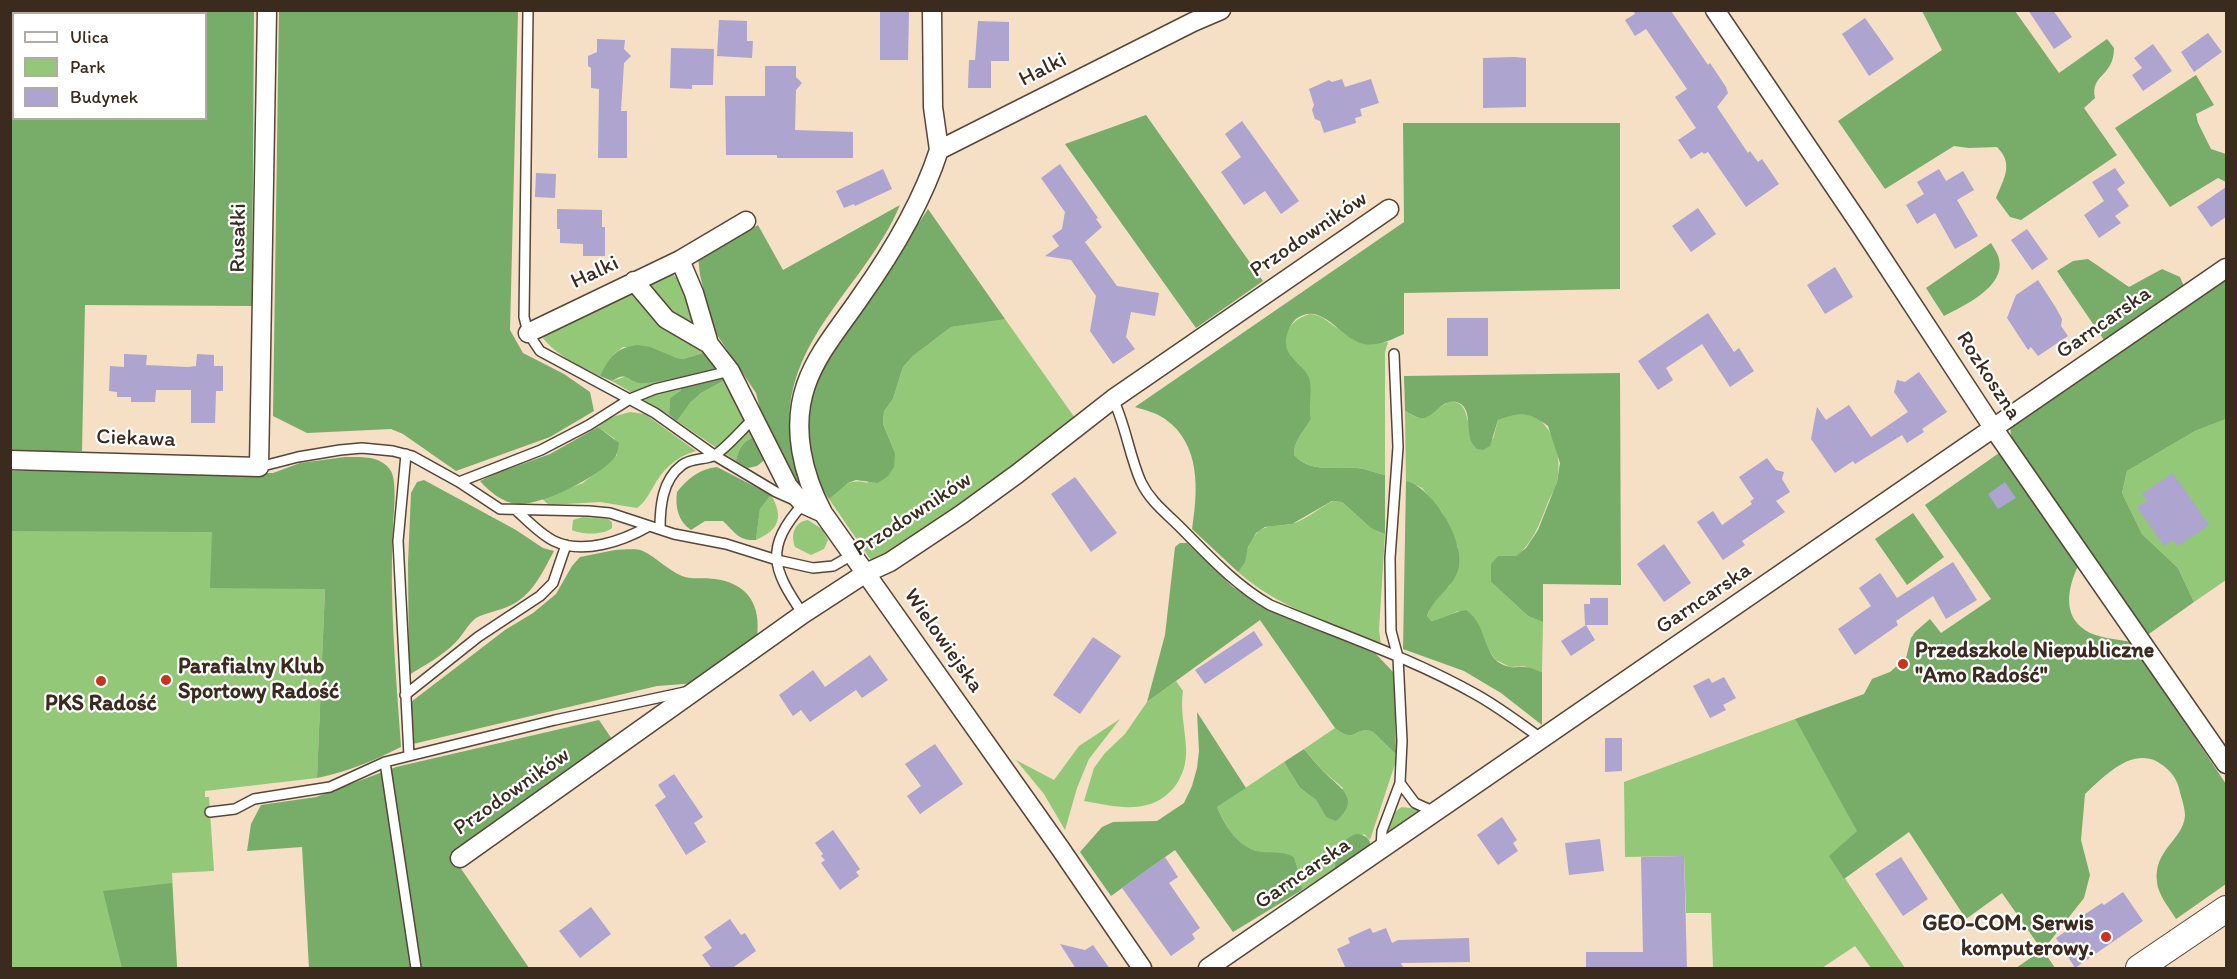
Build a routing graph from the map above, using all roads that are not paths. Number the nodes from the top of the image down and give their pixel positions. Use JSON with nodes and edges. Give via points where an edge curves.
{"nodes":[{"id":1,"x":267,"y":10,"type":"edge"},
{"id":2,"x":528,"y":10,"type":"edge"},
{"id":3,"x":932,"y":10,"type":"edge"},
{"id":4,"x":1221,"y":10,"type":"edge"},
{"id":5,"x":1715,"y":10,"type":"edge"},
{"id":6,"x":939,"y":150,"type":"junction"},
{"id":7,"x":1389,"y":209,"type":"dead end"},
{"id":8,"x":746,"y":221,"type":"dead end"},
{"id":9,"x":680,"y":260,"type":"junction"},
{"id":10,"x":2226,"y":268,"type":"edge"},
{"id":11,"x":634,"y":281,"type":"junction"},
{"id":12,"x":528,"y":333,"type":"junction"},
{"id":13,"x":709,"y":344,"type":"junction"},
{"id":14,"x":1394,"y":354,"type":"dead end"},
{"id":15,"x":730,"y":371,"type":"junction"},
{"id":16,"x":630,"y":399,"type":"junction"},
{"id":17,"x":1113,"y":399,"type":"junction"},
{"id":18,"x":754,"y":418,"type":"junction"},
{"id":19,"x":1994,"y":429,"type":"junction"},
{"id":20,"x":406,"y":454,"type":"junction"},
{"id":21,"x":714,"y":456,"type":"junction"},
{"id":22,"x":10,"y":460,"type":"edge"},
{"id":23,"x":259,"y":467,"type":"junction"},
{"id":24,"x":459,"y":482,"type":"junction"},
{"id":25,"x":803,"y":504,"type":"junction"},
{"id":26,"x":517,"y":511,"type":"junction"},
{"id":27,"x":823,"y":513,"type":"junction"},
{"id":28,"x":649,"y":526,"type":"junction"},
{"id":29,"x":660,"y":529,"type":"junction"},
{"id":30,"x":566,"y":545,"type":"junction"},
{"id":31,"x":852,"y":555,"type":"junction"},
{"id":32,"x":777,"y":560,"type":"junction"},
{"id":33,"x":866,"y":573,"type":"junction"},
{"id":34,"x":802,"y":614,"type":"junction"},
{"id":35,"x":1398,"y":657,"type":"junction"},
{"id":36,"x":698,"y":690,"type":"junction"},
{"id":37,"x":405,"y":695,"type":"junction"},
{"id":38,"x":1542,"y":739,"type":"junction"},
{"id":39,"x":409,"y":756,"type":"junction"},
{"id":40,"x":385,"y":762,"type":"junction"},
{"id":41,"x":2226,"y":765,"type":"edge"},
{"id":42,"x":1400,"y":783,"type":"junction"},
{"id":43,"x":210,"y":812,"type":"dead end"},
{"id":44,"x":1437,"y":813,"type":"junction"},
{"id":45,"x":1380,"y":850,"type":"junction"},
{"id":46,"x":460,"y":858,"type":"dead end"},
{"id":47,"x":2226,"y":909,"type":"edge"},
{"id":48,"x":416,"y":969,"type":"edge"},
{"id":49,"x":1142,"y":969,"type":"edge"},
{"id":50,"x":1208,"y":969,"type":"edge"},
{"id":51,"x":2139,"y":969,"type":"edge"}],
"edges":[{"from":1,"to":23,"type":"street","name":"Rusałki"},
{"from":2,"to":12,"type":"lane","via":[[524,317]]},
{"from":3,"to":6,"type":"street","via":[[933,107]]},
{"from":4,"to":6,"type":"street","name":"Halki"},
{"from":5,"to":19,"type":"street","name":"Rozkoszna"},
{"from":6,"to":27,"type":"street","name":"Wielowiejska","via":[[918,202],[888,255],[827,343],[806,385],[799,430],[807,478]]},
{"from":7,"to":17,"type":"street","name":"Przodowników"},
{"from":8,"to":9,"type":"street","name":"Halki"},
{"from":9,"to":11,"type":"street","name":"Halki"},
{"from":9,"to":13,"type":"street"},
{"from":10,"to":19,"type":"street","name":"Garncarska"},
{"from":11,"to":12,"type":"street","name":"Halki"},
{"from":11,"to":13,"type":"street","via":[[666,319]]},
{"from":12,"to":16,"type":"lane","via":[[540,351]]},
{"from":13,"to":15,"type":"street"},
{"from":14,"to":35,"type":"lane","via":[[1398,447],[1390,558],[1391,631]]},
{"from":15,"to":16,"type":"lane"},
{"from":15,"to":18,"type":"street"},
{"from":16,"to":21,"type":"lane"},
{"from":16,"to":24,"type":"lane","via":[[541,450]]},
{"from":17,"to":33,"type":"street","name":"Przodowników","via":[[962,514],[890,562]]},
{"from":17,"to":35,"type":"lane","via":[[1148,495],[1207,556],[1270,605]]},
{"from":18,"to":21,"type":"lane"},
{"from":18,"to":25,"type":"street","via":[[788,486]]},
{"from":19,"to":38,"type":"street","name":"Garncarska"},
{"from":19,"to":41,"type":"street","name":"Rozkoszna"},
{"from":20,"to":23,"type":"lane","via":[[351,449]]},
{"from":20,"to":24,"type":"lane"},
{"from":20,"to":37,"type":"lane","via":[[398,541]]},
{"from":21,"to":25,"type":"lane"},
{"from":21,"to":29,"type":"lane","via":[[681,465],[661,501]]},
{"from":22,"to":23,"type":"street","name":"Ciekawa"},
{"from":24,"to":26,"type":"lane","via":[[500,509]]},
{"from":25,"to":27,"type":"street"},
{"from":25,"to":32,"type":"lane","via":[[780,536]]},
{"from":26,"to":28,"type":"lane","via":[[610,513]]},
{"from":26,"to":30,"type":"lane","via":[[553,540]]},
{"from":27,"to":31,"type":"street","name":"Wielowiejska"},
{"from":28,"to":29,"type":"lane"},
{"from":28,"to":30,"type":"lane","via":[[630,537],[583,547]]},
{"from":29,"to":32,"type":"lane"},
{"from":30,"to":37,"type":"lane","via":[[553,583],[540,596],[477,637]]},
{"from":31,"to":32,"type":"lane","via":[[833,566],[813,568]]},
{"from":31,"to":33,"type":"street","name":"Wielowiejska"},
{"from":32,"to":34,"type":"lane","via":[[780,578]]},
{"from":33,"to":34,"type":"street","name":"Przodowników"},
{"from":33,"to":49,"type":"street","name":"Wielowiejska"},
{"from":34,"to":36,"type":"street","name":"Przodowników"},
{"from":35,"to":38,"type":"lane","via":[[1476,694]]},
{"from":35,"to":42,"type":"lane"},
{"from":36,"to":39,"type":"lane"},
{"from":36,"to":46,"type":"street","name":"Przodowników"},
{"from":37,"to":39,"type":"lane"},
{"from":38,"to":44,"type":"street","name":"Garncarska"},
{"from":39,"to":40,"type":"lane"},
{"from":40,"to":43,"type":"lane","via":[[330,787],[254,799],[235,809]]},
{"from":40,"to":48,"type":"lane"},
{"from":42,"to":44,"type":"lane","via":[[1415,803]]},
{"from":42,"to":45,"type":"lane","via":[[1382,831]]},
{"from":44,"to":45,"type":"street","name":"Garncarska"},
{"from":45,"to":50,"type":"street","name":"Garncarska"},
{"from":47,"to":51,"type":"main road"}]}
